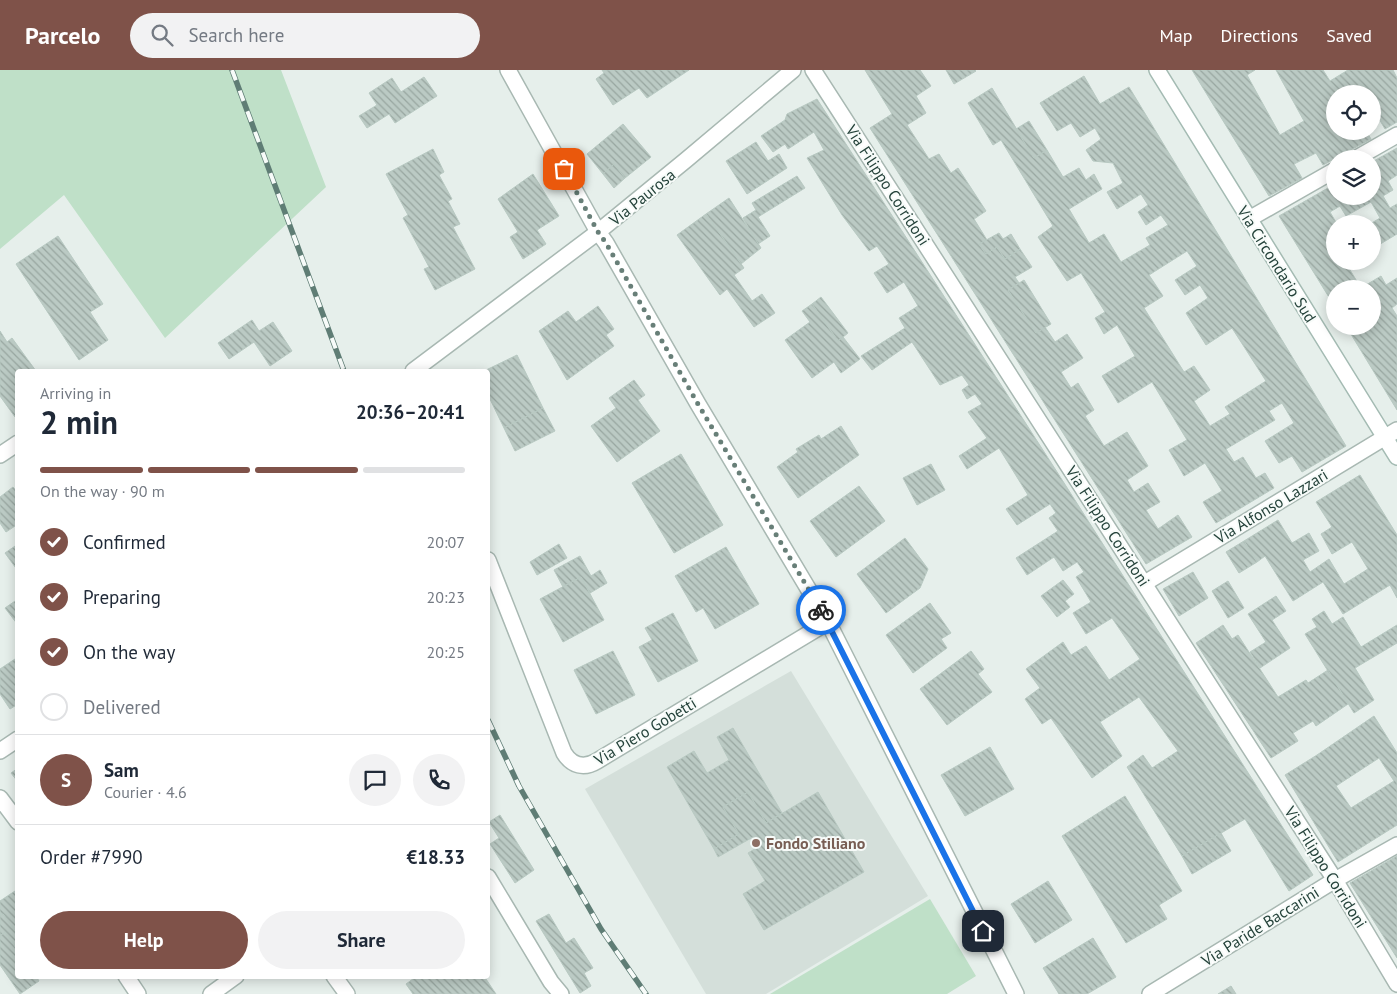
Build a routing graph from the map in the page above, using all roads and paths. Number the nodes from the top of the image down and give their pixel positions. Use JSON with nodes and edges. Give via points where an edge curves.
{"nodes":[{"id":1,"x":508,"y":70,"type":"edge"},
{"id":2,"x":793,"y":70,"type":"edge"},
{"id":3,"x":813,"y":70,"type":"edge"},
{"id":4,"x":1156,"y":70,"type":"edge"},
{"id":5,"x":1397,"y":135,"type":"edge"},
{"id":6,"x":1371,"y":150,"type":"edge"},
{"id":7,"x":1326,"y":175,"type":"edge"},
{"id":8,"x":1249,"y":219,"type":"junction"},
{"id":9,"x":598,"y":232,"type":"junction"},
{"id":10,"x":416,"y":369,"type":"edge"},
{"id":11,"x":1391,"y":433,"type":"edge"},
{"id":12,"x":15,"y":445,"type":"edge"},
{"id":13,"x":0,"y":455,"type":"edge"},
{"id":14,"x":1397,"y":457,"type":"edge"},
{"id":15,"x":490,"y":565,"type":"edge"},
{"id":16,"x":1144,"y":583,"type":"junction"},
{"id":17,"x":828,"y":622,"type":"junction"},
{"id":18,"x":15,"y":741,"type":"edge"},
{"id":19,"x":0,"y":751,"type":"edge"},
{"id":20,"x":0,"y":798,"type":"edge"},
{"id":21,"x":15,"y":818,"type":"edge"},
{"id":22,"x":1397,"y":845,"type":"edge"},
{"id":23,"x":490,"y":880,"type":"edge"},
{"id":24,"x":1335,"y":880,"type":"junction"},
{"id":25,"x":128,"y":979,"type":"edge"},
{"id":26,"x":232,"y":979,"type":"edge"},
{"id":27,"x":336,"y":979,"type":"edge"},
{"id":28,"x":1397,"y":984,"type":"edge"},
{"id":29,"x":138,"y":994,"type":"edge"},
{"id":30,"x":211,"y":994,"type":"edge"},
{"id":31,"x":347,"y":994,"type":"edge"},
{"id":32,"x":561,"y":994,"type":"edge"},
{"id":33,"x":1016,"y":994,"type":"edge"},
{"id":34,"x":1150,"y":994,"type":"edge"}],
"edges":[{"from":1,"to":9,"type":"street"},
{"from":2,"to":9,"type":"street","name":"Via Paurosa"},
{"from":3,"to":16,"type":"street","name":"Via Filippo Corridoni"},
{"from":4,"to":8,"type":"street","name":"Via Circondario Sud"},
{"from":5,"to":6,"type":"street"},
{"from":7,"to":8,"type":"street"},
{"from":8,"to":11,"type":"street","name":"Via Circondario Sud"},
{"from":9,"to":10,"type":"street","name":"Via Paurosa"},
{"from":9,"to":17,"type":"street"},
{"from":11,"to":14,"type":"street","name":"Via Circondario Sud"},
{"from":11,"to":16,"type":"street","name":"Via Alfonso Lazzari"},
{"from":12,"to":13,"type":"street"},
{"from":15,"to":17,"type":"street","name":"Via Piero Gobetti","via":[[564,753],[572,763],[579,765],[597,761]]},
{"from":16,"to":24,"type":"street","name":"Via Filippo Corridoni"},
{"from":17,"to":33,"type":"street"},
{"from":18,"to":19,"type":"street"},
{"from":20,"to":21,"type":"street"},
{"from":22,"to":24,"type":"street","name":"Via Paride Baccarini"},
{"from":23,"to":32,"type":"street"},
{"from":24,"to":28,"type":"street","name":"Via Filippo Corridoni"},
{"from":24,"to":34,"type":"street","name":"Via Paride Baccarini"},
{"from":25,"to":29,"type":"street"},
{"from":26,"to":30,"type":"street"},
{"from":27,"to":31,"type":"street"}]}
